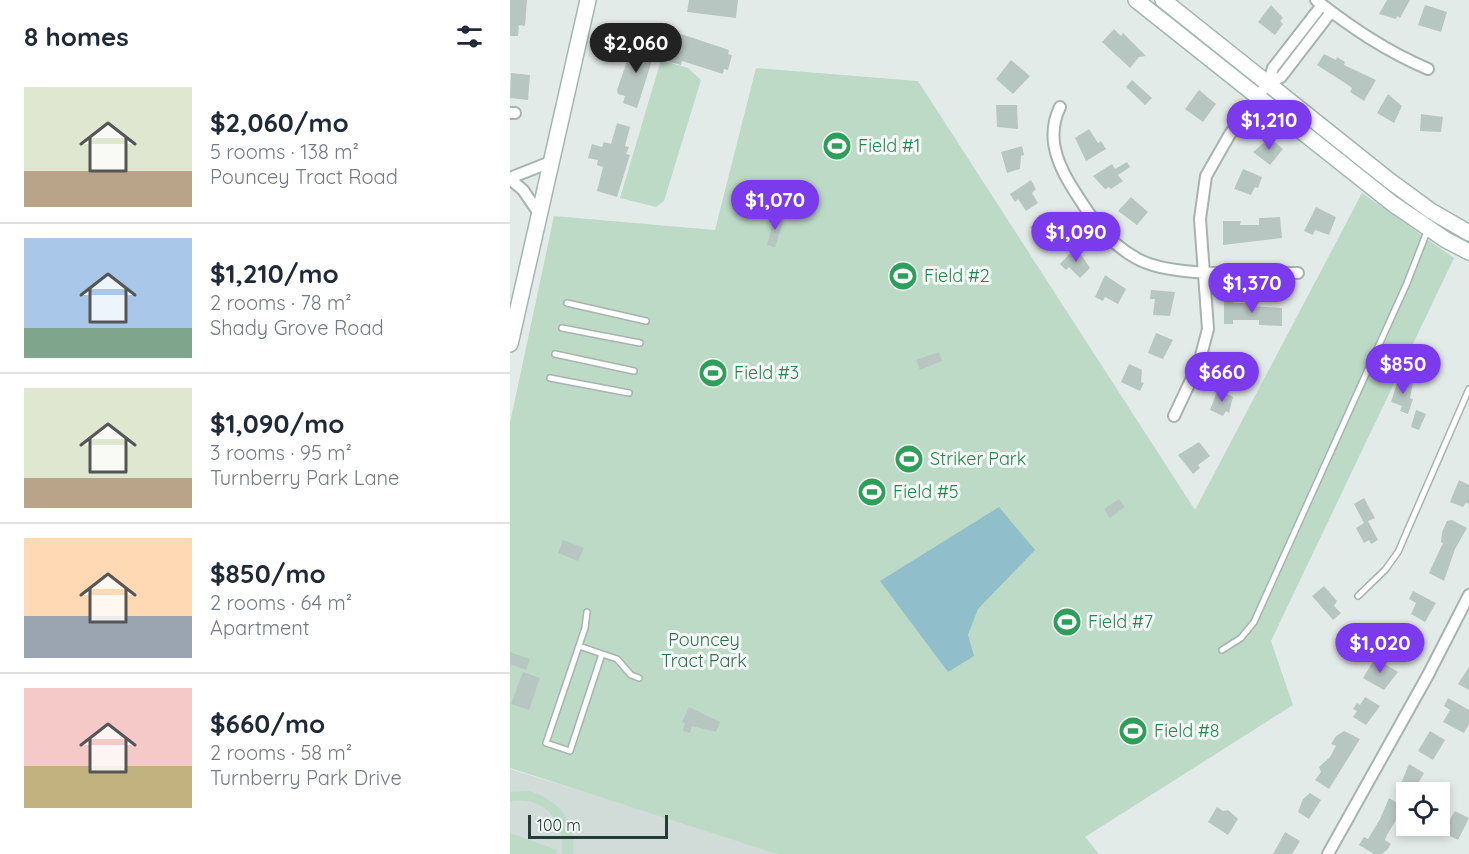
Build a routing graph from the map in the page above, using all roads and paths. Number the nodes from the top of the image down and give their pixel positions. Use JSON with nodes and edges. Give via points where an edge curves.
{"nodes":[{"id":1,"x":588,"y":0,"type":"edge"},
{"id":2,"x":1137,"y":0,"type":"edge"},
{"id":3,"x":1163,"y":0,"type":"edge"},
{"id":4,"x":1323,"y":5,"type":"edge"},
{"id":5,"x":1428,"y":69,"type":"dead end"},
{"id":6,"x":1268,"y":83,"type":"junction"},
{"id":7,"x":1258,"y":97,"type":"junction"},
{"id":8,"x":1060,"y":107,"type":"dead end"},
{"id":9,"x":553,"y":161,"type":"junction"},
{"id":10,"x":510,"y":178,"type":"edge"},
{"id":11,"x":1435,"y":213,"type":"junction"},
{"id":12,"x":540,"y":216,"type":"junction"},
{"id":13,"x":1428,"y":229,"type":"junction"},
{"id":14,"x":1469,"y":233,"type":"edge"},
{"id":15,"x":1469,"y":252,"type":"edge"},
{"id":16,"x":1204,"y":271,"type":"junction"},
{"id":17,"x":1298,"y":273,"type":"dead end"},
{"id":18,"x":567,"y":303,"type":"dead end"},
{"id":19,"x":646,"y":321,"type":"dead end"},
{"id":20,"x":562,"y":328,"type":"dead end"},
{"id":21,"x":640,"y":343,"type":"dead end"},
{"id":22,"x":510,"y":344,"type":"edge"},
{"id":23,"x":555,"y":354,"type":"dead end"},
{"id":24,"x":634,"y":370,"type":"dead end"},
{"id":25,"x":550,"y":378,"type":"dead end"},
{"id":26,"x":1469,"y":389,"type":"edge"},
{"id":27,"x":629,"y":393,"type":"dead end"},
{"id":28,"x":1174,"y":416,"type":"dead end"},
{"id":29,"x":1469,"y":595,"type":"edge"},
{"id":30,"x":1358,"y":596,"type":"dead end"},
{"id":31,"x":587,"y":612,"type":"dead end"},
{"id":32,"x":579,"y":646,"type":"junction"},
{"id":33,"x":1222,"y":650,"type":"dead end"},
{"id":34,"x":602,"y":654,"type":"junction"},
{"id":35,"x":639,"y":678,"type":"dead end"},
{"id":36,"x":1328,"y":854,"type":"edge"}],
"edges":[{"from":1,"to":9,"type":"main road"},
{"from":2,"to":7,"type":"main road"},
{"from":3,"to":6,"type":"main road"},
{"from":4,"to":5,"type":"street","via":[[1391,53]]},
{"from":4,"to":6,"type":"street","via":[[1273,69]]},
{"from":6,"to":7,"type":"street"},
{"from":6,"to":11,"type":"main road"},
{"from":7,"to":13,"type":"main road"},
{"from":7,"to":16,"type":"street","via":[[1216,154],[1206,176],[1200,219]]},
{"from":8,"to":16,"type":"street","via":[[1053,121],[1053,138],[1061,169],[1089,216],[1112,242],[1137,260],[1166,269]]},
{"from":9,"to":10,"type":"street"},
{"from":9,"to":12,"type":"main road"},
{"from":10,"to":12,"type":"street"},
{"from":11,"to":13,"type":"lane"},
{"from":11,"to":14,"type":"main road"},
{"from":12,"to":22,"type":"main road"},
{"from":13,"to":15,"type":"main road"},
{"from":13,"to":33,"type":"lane","via":[[1254,622],[1241,638]]},
{"from":16,"to":17,"type":"street"},
{"from":16,"to":28,"type":"street","via":[[1208,328],[1199,363]]},
{"from":18,"to":19,"type":"lane"},
{"from":20,"to":21,"type":"lane"},
{"from":23,"to":24,"type":"lane"},
{"from":25,"to":27,"type":"lane"},
{"from":26,"to":30,"type":"lane","via":[[1398,552]]},
{"from":29,"to":36,"type":"street"},
{"from":31,"to":32,"type":"lane"},
{"from":32,"to":34,"type":"lane"},
{"from":32,"to":34,"type":"lane","via":[[546,743],[570,751]]},
{"from":34,"to":35,"type":"lane","via":[[620,661],[631,675]]}]}
